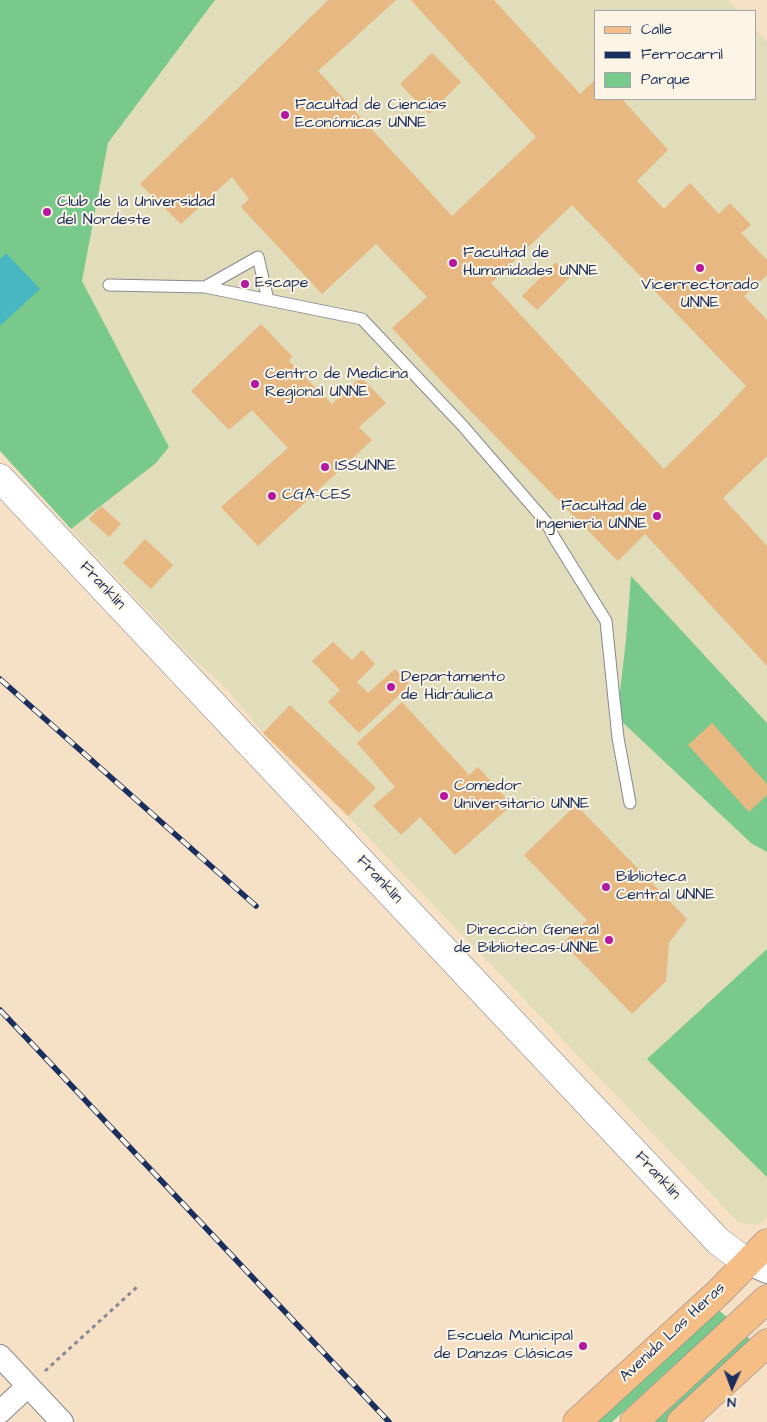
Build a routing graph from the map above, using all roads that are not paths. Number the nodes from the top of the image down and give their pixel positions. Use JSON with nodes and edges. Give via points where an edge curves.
{"nodes":[{"id":1,"x":109,"y":285,"type":"dead end"},
{"id":2,"x":205,"y":287,"type":"junction"},
{"id":3,"x":268,"y":300,"type":"junction"},
{"id":4,"x":0,"y":478,"type":"edge"},
{"id":5,"x":630,"y":803,"type":"dead end"},
{"id":6,"x":767,"y":1243,"type":"edge"},
{"id":7,"x":757,"y":1267,"type":"edge"},
{"id":8,"x":767,"y":1299,"type":"edge"},
{"id":9,"x":767,"y":1343,"type":"edge"},
{"id":10,"x":0,"y":1356,"type":"edge"},
{"id":11,"x":28,"y":1386,"type":"junction"},
{"id":12,"x":0,"y":1412,"type":"edge"},
{"id":13,"x":62,"y":1422,"type":"edge"},
{"id":14,"x":577,"y":1422,"type":"edge"},
{"id":15,"x":634,"y":1422,"type":"edge"},
{"id":16,"x":681,"y":1422,"type":"edge"}],
"edges":[{"from":1,"to":2,"type":"lane"},
{"from":2,"to":3,"type":"lane"},
{"from":2,"to":3,"type":"lane","via":[[258,258]]},
{"from":3,"to":5,"type":"lane","via":[[362,319],[462,425],[546,522],[606,620],[618,738]]},
{"from":4,"to":7,"type":"street","name":"Franklin","via":[[718,1241]]},
{"from":6,"to":7,"type":"main road","name":"Avenida Las Heras"},
{"from":7,"to":14,"type":"main road","name":"Avenida Las Heras","via":[[718,1292]]},
{"from":8,"to":15,"type":"main road"},
{"from":9,"to":16,"type":"main road"},
{"from":10,"to":11,"type":"street"},
{"from":11,"to":12,"type":"street"},
{"from":11,"to":13,"type":"street"}]}
